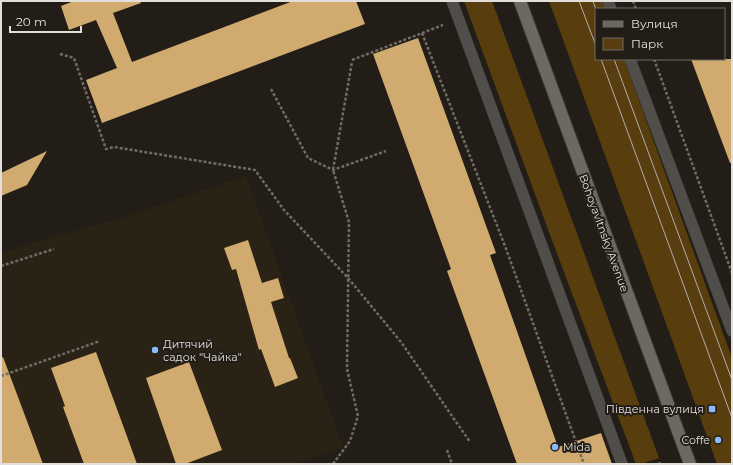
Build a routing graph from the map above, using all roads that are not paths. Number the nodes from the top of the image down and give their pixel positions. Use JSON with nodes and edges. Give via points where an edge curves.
{"nodes":[{"id":1,"x":452,"y":1,"type":"edge"},
{"id":2,"x":520,"y":1,"type":"edge"},
{"id":3,"x":630,"y":60,"type":"edge"},
{"id":4,"x":732,"y":332,"type":"edge"},
{"id":5,"x":622,"y":464,"type":"edge"},
{"id":6,"x":690,"y":464,"type":"edge"}],
"edges":[{"from":1,"to":5,"type":"lane"},
{"from":2,"to":6,"type":"main road","name":"Bohoyavltnsky Avenue"},
{"from":3,"to":4,"type":"lane"}]}
